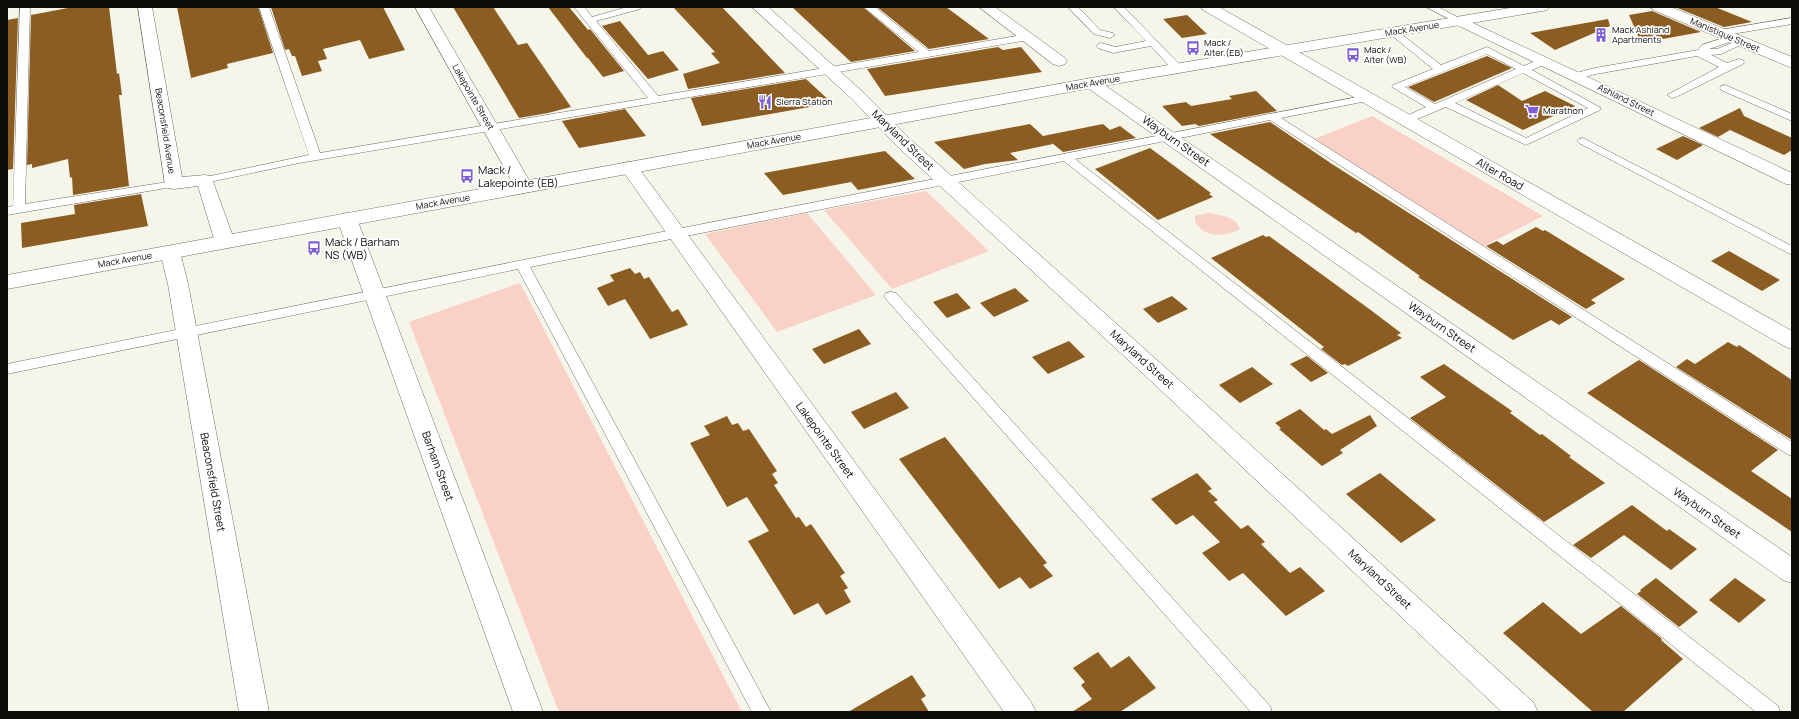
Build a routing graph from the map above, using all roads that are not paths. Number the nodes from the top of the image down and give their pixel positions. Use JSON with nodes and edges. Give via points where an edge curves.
{"nodes":[{"id":1,"x":25,"y":7,"type":"edge"},
{"id":2,"x":145,"y":7,"type":"edge"},
{"id":3,"x":264,"y":7,"type":"edge"},
{"id":4,"x":422,"y":7,"type":"edge"},
{"id":5,"x":579,"y":7,"type":"edge"},
{"id":6,"x":636,"y":7,"type":"edge"},
{"id":7,"x":760,"y":7,"type":"edge"},
{"id":8,"x":869,"y":7,"type":"edge"},
{"id":9,"x":986,"y":7,"type":"edge"},
{"id":10,"x":1073,"y":7,"type":"edge"},
{"id":11,"x":1119,"y":7,"type":"edge"},
{"id":12,"x":1208,"y":7,"type":"edge"},
{"id":13,"x":1431,"y":7,"type":"edge"},
{"id":14,"x":1542,"y":7,"type":"edge"},
{"id":15,"x":1658,"y":7,"type":"edge"},
{"id":16,"x":590,"y":20,"type":"junction"},
{"id":17,"x":1460,"y":21,"type":"junction"},
{"id":18,"x":1792,"y":21,"type":"edge"},
{"id":19,"x":1393,"y":32,"type":"junction"},
{"id":20,"x":1028,"y":37,"type":"junction"},
{"id":21,"x":1731,"y":38,"type":"junction"},
{"id":22,"x":1153,"y":43,"type":"junction"},
{"id":23,"x":1285,"y":50,"type":"junction"},
{"id":24,"x":1700,"y":52,"type":"junction"},
{"id":25,"x":927,"y":54,"type":"junction"},
{"id":26,"x":1059,"y":61,"type":"dead end"},
{"id":27,"x":1544,"y":61,"type":"junction"},
{"id":28,"x":1739,"y":62,"type":"dead end"},
{"id":29,"x":1792,"y":63,"type":"edge"},
{"id":30,"x":1727,"y":67,"type":"junction"},
{"id":31,"x":1177,"y":68,"type":"junction"},
{"id":32,"x":1440,"y":69,"type":"junction"},
{"id":33,"x":829,"y":70,"type":"junction"},
{"id":34,"x":1524,"y":70,"type":"junction"},
{"id":35,"x":1582,"y":79,"type":"junction"},
{"id":36,"x":1091,"y":83,"type":"junction"},
{"id":37,"x":1725,"y":88,"type":"dead end"},
{"id":38,"x":1672,"y":95,"type":"dead end"},
{"id":39,"x":1368,"y":98,"type":"junction"},
{"id":40,"x":655,"y":100,"type":"junction"},
{"id":41,"x":1447,"y":103,"type":"junction"},
{"id":42,"x":1435,"y":108,"type":"junction"},
{"id":43,"x":1272,"y":117,"type":"junction"},
{"id":44,"x":1792,"y":118,"type":"edge"},
{"id":45,"x":1406,"y":120,"type":"junction"},
{"id":46,"x":882,"y":121,"type":"junction"},
{"id":47,"x":491,"y":129,"type":"junction"},
{"id":48,"x":1170,"y":137,"type":"junction"},
{"id":49,"x":1583,"y":141,"type":"dead end"},
{"id":50,"x":1066,"y":157,"type":"junction"},
{"id":51,"x":316,"y":158,"type":"junction"},
{"id":52,"x":629,"y":167,"type":"junction"},
{"id":53,"x":205,"y":180,"type":"junction"},
{"id":54,"x":946,"y":180,"type":"junction"},
{"id":55,"x":1792,"y":180,"type":"edge"},
{"id":56,"x":174,"y":184,"type":"junction"},
{"id":57,"x":524,"y":187,"type":"junction"},
{"id":58,"x":19,"y":209,"type":"junction"},
{"id":59,"x":7,"y":211,"type":"edge"},
{"id":60,"x":347,"y":219,"type":"junction"},
{"id":61,"x":677,"y":233,"type":"junction"},
{"id":62,"x":225,"y":242,"type":"junction"},
{"id":63,"x":1792,"y":251,"type":"edge"},
{"id":64,"x":170,"y":252,"type":"junction"},
{"id":65,"x":522,"y":265,"type":"junction"},
{"id":66,"x":7,"y":282,"type":"edge"},
{"id":67,"x":375,"y":295,"type":"junction"},
{"id":68,"x":891,"y":296,"type":"dead end"},
{"id":69,"x":186,"y":333,"type":"junction"},
{"id":70,"x":1792,"y":341,"type":"edge"},
{"id":71,"x":7,"y":369,"type":"edge"},
{"id":72,"x":1792,"y":450,"type":"edge"},
{"id":73,"x":1792,"y":572,"type":"edge"},
{"id":74,"x":254,"y":712,"type":"edge"},
{"id":75,"x":528,"y":712,"type":"edge"},
{"id":76,"x":762,"y":712,"type":"edge"},
{"id":77,"x":1021,"y":712,"type":"edge"},
{"id":78,"x":1263,"y":712,"type":"edge"},
{"id":79,"x":1523,"y":712,"type":"edge"},
{"id":80,"x":1771,"y":712,"type":"edge"}],
"edges":[{"from":1,"to":58,"type":"lane"},
{"from":2,"to":56,"type":"street","name":"Beaconsfield Avenue"},
{"from":3,"to":51,"type":"lane"},
{"from":4,"to":47,"type":"street","name":"Lakepointe Street"},
{"from":5,"to":16,"type":"lane"},
{"from":6,"to":16,"type":"lane"},
{"from":7,"to":33,"type":"street","name":"Maryland Street"},
{"from":8,"to":25,"type":"lane"},
{"from":9,"to":20,"type":"street"},
{"from":10,"to":22,"type":"lane","via":[[1113,50]]},
{"from":11,"to":22,"type":"lane"},
{"from":12,"to":23,"type":"street","name":"Alter Road"},
{"from":13,"to":17,"type":"lane"},
{"from":14,"to":17,"type":"street","name":"Mack Avenue"},
{"from":15,"to":21,"type":"street","name":"Manistique Street"},
{"from":16,"to":40,"type":"lane"},
{"from":17,"to":19,"type":"street","name":"Mack Avenue"},
{"from":17,"to":27,"type":"street","name":"Ashland Street"},
{"from":18,"to":21,"type":"lane"},
{"from":19,"to":23,"type":"street","name":"Mack Avenue"},
{"from":19,"to":32,"type":"lane"},
{"from":20,"to":25,"type":"lane"},
{"from":20,"to":26,"type":"street"},
{"from":21,"to":24,"type":"lane","via":[[1705,47]]},
{"from":21,"to":29,"type":"street","name":"Manistique Street"},
{"from":22,"to":31,"type":"lane"},
{"from":23,"to":31,"type":"street","name":"Mack Avenue"},
{"from":23,"to":39,"type":"street","name":"Alter Road"},
{"from":24,"to":30,"type":"lane"},
{"from":24,"to":35,"type":"lane","via":[[1595,71]]},
{"from":25,"to":33,"type":"lane"},
{"from":27,"to":34,"type":"lane"},
{"from":27,"to":35,"type":"street","name":"Ashland Street"},
{"from":28,"to":30,"type":"lane"},
{"from":30,"to":38,"type":"lane"},
{"from":31,"to":36,"type":"street","name":"Mack Avenue"},
{"from":32,"to":34,"type":"lane","via":[[1487,50]]},
{"from":32,"to":42,"type":"lane","via":[[1396,87]]},
{"from":33,"to":40,"type":"lane"},
{"from":33,"to":46,"type":"street","name":"Maryland Street"},
{"from":34,"to":41,"type":"lane"},
{"from":34,"to":41,"type":"lane","via":[[1596,108],[1526,142]]},
{"from":35,"to":55,"type":"street","name":"Ashland Street"},
{"from":36,"to":46,"type":"street","name":"Mack Avenue"},
{"from":36,"to":48,"type":"street","name":"Wayburn Street"},
{"from":37,"to":44,"type":"lane"},
{"from":39,"to":43,"type":"lane"},
{"from":39,"to":45,"type":"street","name":"Alter Road"},
{"from":40,"to":47,"type":"lane"},
{"from":41,"to":42,"type":"lane"},
{"from":42,"to":45,"type":"lane"},
{"from":43,"to":48,"type":"lane"},
{"from":43,"to":72,"type":"lane"},
{"from":45,"to":70,"type":"street","name":"Alter Road"},
{"from":46,"to":52,"type":"street","name":"Mack Avenue"},
{"from":46,"to":54,"type":"street","name":"Maryland Street"},
{"from":47,"to":51,"type":"lane"},
{"from":47,"to":57,"type":"street","name":"Lakepointe Street"},
{"from":48,"to":50,"type":"lane"},
{"from":48,"to":73,"type":"street","name":"Wayburn Street"},
{"from":49,"to":63,"type":"lane"},
{"from":50,"to":54,"type":"lane"},
{"from":50,"to":80,"type":"lane"},
{"from":51,"to":53,"type":"lane"},
{"from":52,"to":57,"type":"street","name":"Mack Avenue"},
{"from":52,"to":61,"type":"street","name":"Lakepointe Street"},
{"from":53,"to":56,"type":"street","name":"Beaconsfield Avenue"},
{"from":53,"to":62,"type":"street"},
{"from":54,"to":61,"type":"lane"},
{"from":54,"to":79,"type":"street","name":"Maryland Street"},
{"from":56,"to":58,"type":"lane"},
{"from":57,"to":60,"type":"street","name":"Mack Avenue"},
{"from":58,"to":59,"type":"lane"},
{"from":60,"to":62,"type":"street","name":"Mack Avenue"},
{"from":60,"to":67,"type":"street","name":"Barham Street"},
{"from":61,"to":65,"type":"lane"},
{"from":61,"to":77,"type":"street","name":"Lakepointe Street"},
{"from":62,"to":64,"type":"street","name":"Mack Avenue"},
{"from":64,"to":66,"type":"street","name":"Mack Avenue"},
{"from":64,"to":69,"type":"street","name":"Beaconsfield Street"},
{"from":65,"to":67,"type":"lane"},
{"from":65,"to":76,"type":"lane"},
{"from":67,"to":69,"type":"lane"},
{"from":67,"to":75,"type":"street","name":"Barham Street"},
{"from":68,"to":78,"type":"lane"},
{"from":69,"to":71,"type":"lane"},
{"from":69,"to":74,"type":"street","name":"Beaconsfield Street"}]}
